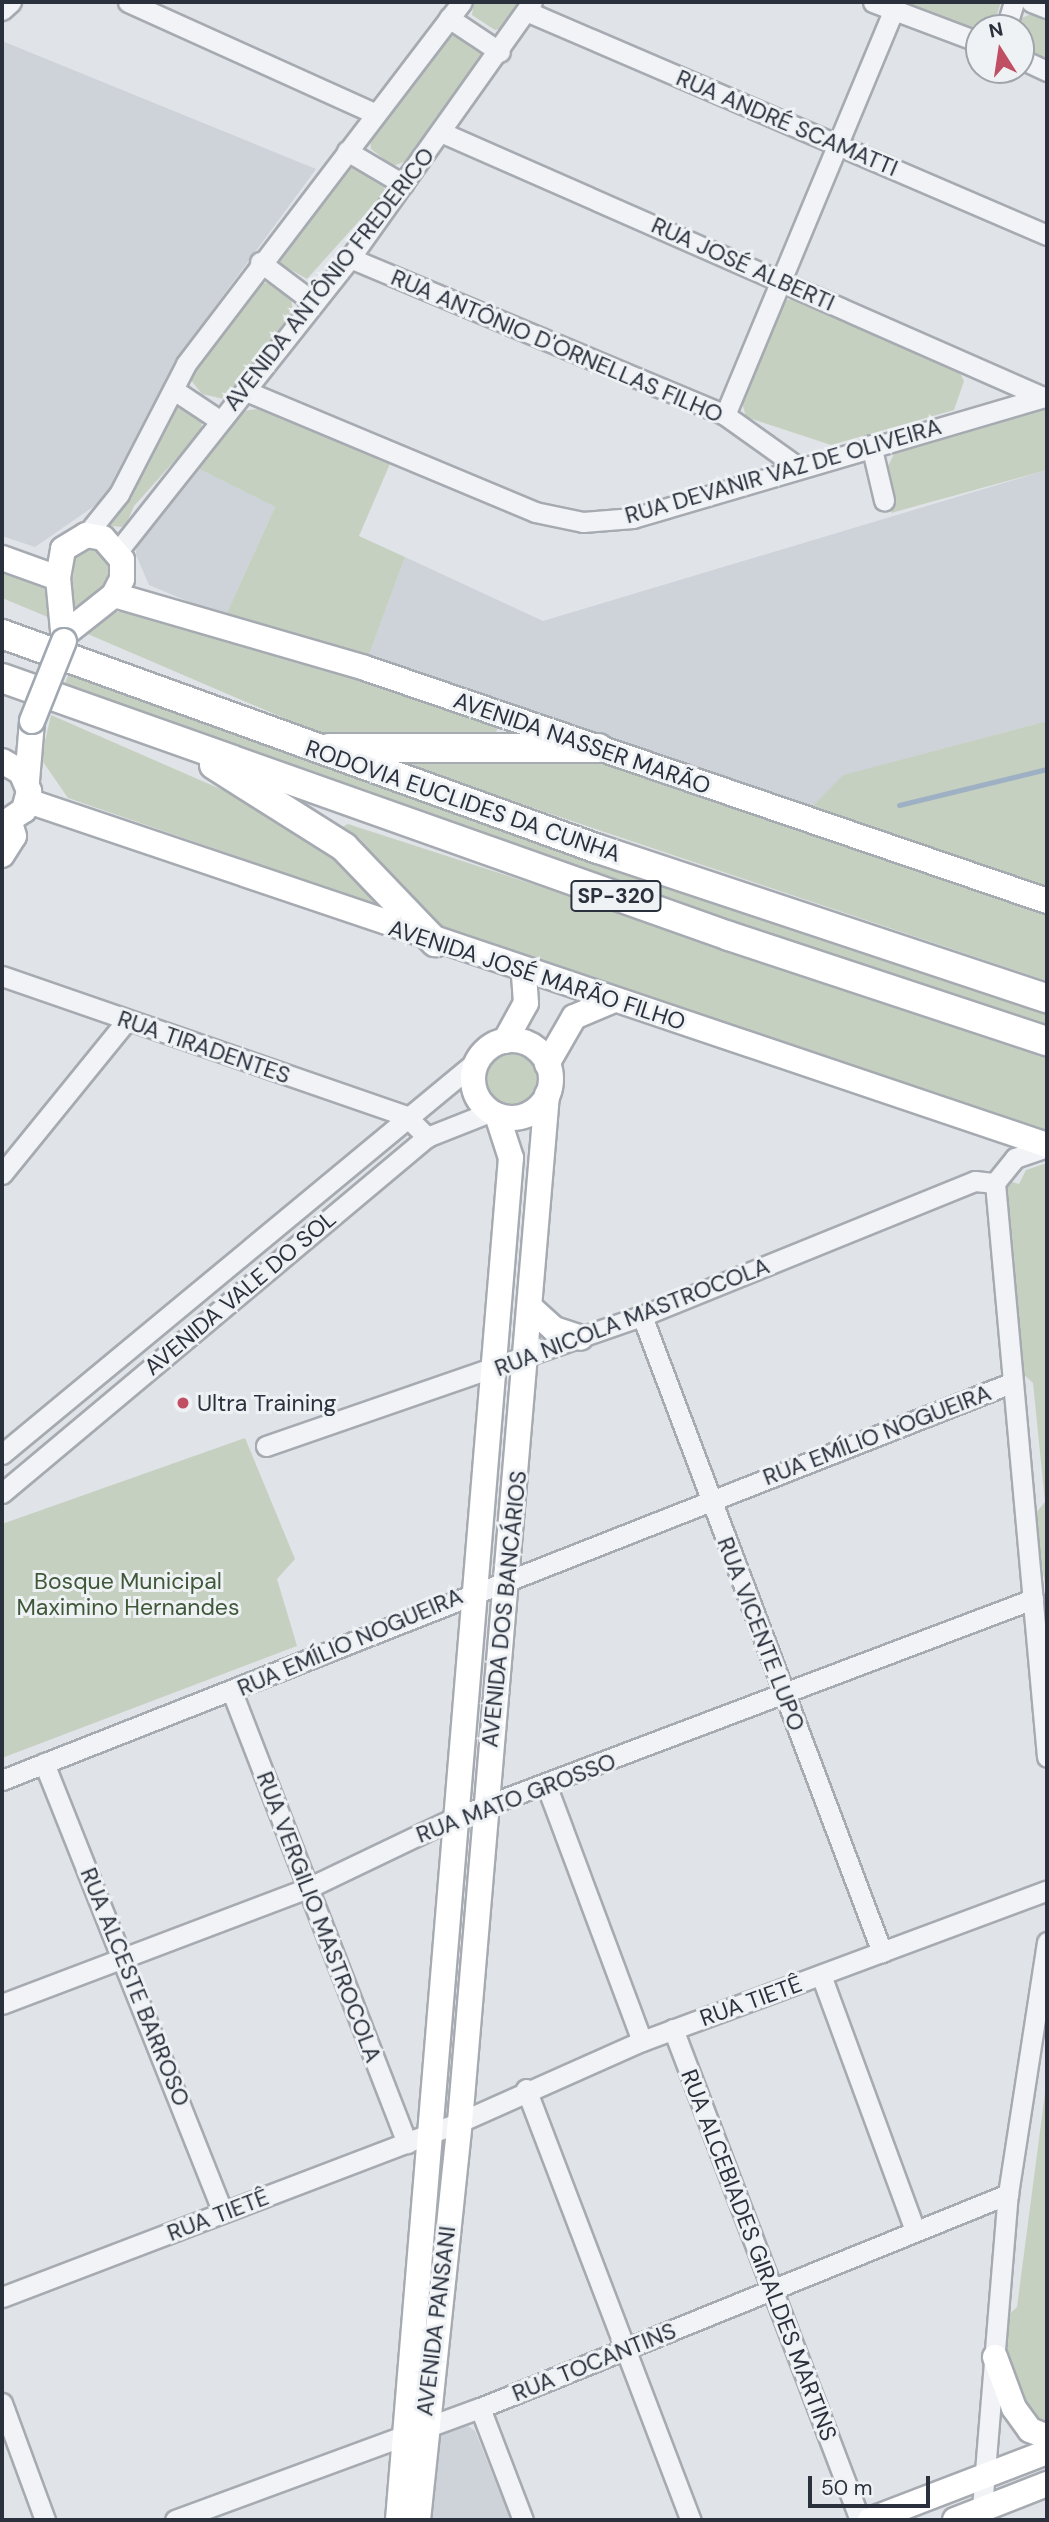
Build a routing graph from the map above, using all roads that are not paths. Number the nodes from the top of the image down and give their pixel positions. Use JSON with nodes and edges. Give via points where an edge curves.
{"nodes":[{"id":1,"x":11,"y":2,"type":"edge"},
{"id":2,"x":128,"y":2,"type":"edge"},
{"id":3,"x":462,"y":2,"type":"edge"},
{"id":4,"x":873,"y":2,"type":"edge"},
{"id":5,"x":1031,"y":2,"type":"edge"},
{"id":6,"x":529,"y":6,"type":"edge"},
{"id":7,"x":1047,"y":8,"type":"edge"},
{"id":8,"x":2,"y":10,"type":"edge"},
{"id":9,"x":893,"y":11,"type":"junction"},
{"id":10,"x":449,"y":18,"type":"junction"},
{"id":11,"x":965,"y":37,"type":"edge"},
{"id":12,"x":500,"y":52,"type":"junction"},
{"id":13,"x":374,"y":113,"type":"junction"},
{"id":14,"x":443,"y":133,"type":"junction"},
{"id":15,"x":841,"y":146,"type":"junction"},
{"id":16,"x":347,"y":151,"type":"junction"},
{"id":17,"x":403,"y":184,"type":"junction"},
{"id":18,"x":1047,"y":235,"type":"edge"},
{"id":19,"x":350,"y":258,"type":"junction"},
{"id":20,"x":260,"y":262,"type":"junction"},
{"id":21,"x":778,"y":279,"type":"junction"},
{"id":22,"x":313,"y":302,"type":"junction"},
{"id":23,"x":174,"y":390,"type":"junction"},
{"id":24,"x":246,"y":391,"type":"junction"},
{"id":25,"x":1045,"y":396,"type":"edge"},
{"id":26,"x":725,"y":415,"type":"junction"},
{"id":27,"x":219,"y":420,"type":"junction"},
{"id":28,"x":871,"y":445,"type":"junction"},
{"id":29,"x":796,"y":465,"type":"junction"},
{"id":30,"x":884,"y":500,"type":"dead end"},
{"id":31,"x":86,"y":535,"type":"junction"},
{"id":32,"x":118,"y":551,"type":"junction"},
{"id":33,"x":2,"y":558,"type":"edge"},
{"id":34,"x":58,"y":578,"type":"junction"},
{"id":35,"x":114,"y":595,"type":"junction"},
{"id":36,"x":2,"y":634,"type":"edge"},
{"id":37,"x":65,"y":637,"type":"junction"},
{"id":38,"x":2,"y":678,"type":"edge"},
{"id":39,"x":31,"y":724,"type":"junction"},
{"id":40,"x":186,"y":746,"type":"junction"},
{"id":41,"x":312,"y":748,"type":"junction"},
{"id":42,"x":598,"y":748,"type":"junction"},
{"id":43,"x":2,"y":750,"type":"edge"},
{"id":44,"x":2,"y":761,"type":"edge"},
{"id":45,"x":27,"y":791,"type":"junction"},
{"id":46,"x":6,"y":824,"type":"edge"},
{"id":47,"x":2,"y":855,"type":"edge"},
{"id":48,"x":1047,"y":901,"type":"edge"},
{"id":49,"x":435,"y":943,"type":"junction"},
{"id":50,"x":524,"y":971,"type":"junction"},
{"id":51,"x":2,"y":976,"type":"edge"},
{"id":52,"x":1047,"y":998,"type":"edge"},
{"id":53,"x":614,"y":999,"type":"junction"},
{"id":54,"x":127,"y":1020,"type":"junction"},
{"id":55,"x":505,"y":1041,"type":"junction"},
{"id":56,"x":1047,"y":1041,"type":"edge"},
{"id":57,"x":478,"y":1060,"type":"junction"},
{"id":58,"x":547,"y":1064,"type":"junction"},
{"id":59,"x":547,"y":1095,"type":"junction"},
{"id":60,"x":493,"y":1113,"type":"junction"},
{"id":61,"x":406,"y":1116,"type":"junction"},
{"id":62,"x":427,"y":1136,"type":"junction"},
{"id":63,"x":1047,"y":1146,"type":"edge"},
{"id":64,"x":2,"y":1174,"type":"edge"},
{"id":65,"x":995,"y":1183,"type":"junction"},
{"id":66,"x":280,"y":1221,"type":"junction"},
{"id":67,"x":299,"y":1243,"type":"junction"},
{"id":68,"x":197,"y":1290,"type":"junction"},
{"id":69,"x":533,"y":1310,"type":"junction"},
{"id":70,"x":216,"y":1313,"type":"junction"},
{"id":71,"x":642,"y":1316,"type":"junction"},
{"id":72,"x":581,"y":1338,"type":"junction"},
{"id":73,"x":529,"y":1357,"type":"junction"},
{"id":74,"x":496,"y":1370,"type":"junction"},
{"id":75,"x":1011,"y":1383,"type":"junction"},
{"id":76,"x":265,"y":1446,"type":"dead end"},
{"id":77,"x":2,"y":1454,"type":"edge"},
{"id":78,"x":2,"y":1493,"type":"edge"},
{"id":79,"x":710,"y":1501,"type":"junction"},
{"id":80,"x":505,"y":1580,"type":"junction"},
{"id":81,"x":474,"y":1590,"type":"junction"},
{"id":82,"x":1033,"y":1599,"type":"junction"},
{"id":83,"x":232,"y":1692,"type":"junction"},
{"id":84,"x":784,"y":1693,"type":"junction"},
{"id":85,"x":1047,"y":1757,"type":"edge"},
{"id":86,"x":44,"y":1763,"type":"junction"},
{"id":87,"x":2,"y":1780,"type":"edge"},
{"id":88,"x":547,"y":1787,"type":"junction"},
{"id":89,"x":485,"y":1811,"type":"junction"},
{"id":90,"x":456,"y":1817,"type":"junction"},
{"id":91,"x":308,"y":1888,"type":"junction"},
{"id":92,"x":1047,"y":1890,"type":"edge"},
{"id":93,"x":1047,"y":1942,"type":"edge"},
{"id":94,"x":882,"y":1951,"type":"junction"},
{"id":95,"x":125,"y":1957,"type":"junction"},
{"id":96,"x":821,"y":1975,"type":"junction"},
{"id":97,"x":2,"y":2004,"type":"edge"},
{"id":98,"x":673,"y":2029,"type":"junction"},
{"id":99,"x":642,"y":2041,"type":"junction"},
{"id":100,"x":526,"y":2089,"type":"junction"},
{"id":101,"x":460,"y":2122,"type":"junction"},
{"id":102,"x":434,"y":2132,"type":"junction"},
{"id":103,"x":407,"y":2143,"type":"junction"},
{"id":104,"x":1008,"y":2194,"type":"junction"},
{"id":105,"x":223,"y":2213,"type":"junction"},
{"id":106,"x":915,"y":2230,"type":"junction"},
{"id":107,"x":772,"y":2292,"type":"junction"},
{"id":108,"x":2,"y":2297,"type":"edge"},
{"id":109,"x":627,"y":2349,"type":"junction"},
{"id":110,"x":995,"y":2357,"type":"junction"},
{"id":111,"x":2,"y":2403,"type":"edge"},
{"id":112,"x":480,"y":2407,"type":"junction"},
{"id":113,"x":412,"y":2434,"type":"junction"},
{"id":114,"x":1047,"y":2437,"type":"edge"},
{"id":115,"x":1047,"y":2452,"type":"edge"},
{"id":116,"x":984,"y":2476,"type":"junction"},
{"id":117,"x":1047,"y":2484,"type":"edge"},
{"id":118,"x":209,"y":2514,"type":"edge"},
{"id":119,"x":982,"y":2515,"type":"edge"},
{"id":120,"x":45,"y":2520,"type":"edge"},
{"id":121,"x":175,"y":2520,"type":"edge"},
{"id":122,"x":398,"y":2520,"type":"edge"},
{"id":123,"x":418,"y":2520,"type":"edge"},
{"id":124,"x":523,"y":2520,"type":"edge"},
{"id":125,"x":691,"y":2520,"type":"edge"},
{"id":126,"x":860,"y":2520,"type":"edge"},
{"id":127,"x":870,"y":2520,"type":"edge"},
{"id":128,"x":955,"y":2520,"type":"edge"}],
"edges":[{"from":1,"to":8,"type":"street"},
{"from":2,"to":13,"type":"street"},
{"from":3,"to":10,"type":"street"},
{"from":4,"to":9,"type":"street"},
{"from":5,"to":7,"type":"street"},
{"from":6,"to":12,"type":"street","name":"AVENIDA ANTÔNIO FREDERICO"},
{"from":6,"to":15,"type":"street","name":"RUA ANDRÉ SCAMATTI"},
{"from":9,"to":11,"type":"street"},
{"from":9,"to":15,"type":"street"},
{"from":10,"to":12,"type":"street"},
{"from":10,"to":13,"type":"street"},
{"from":12,"to":14,"type":"street","name":"AVENIDA ANTÔNIO FREDERICO"},
{"from":13,"to":16,"type":"street"},
{"from":14,"to":17,"type":"street","name":"AVENIDA ANTÔNIO FREDERICO"},
{"from":14,"to":21,"type":"street","name":"RUA JOSÉ ALBERTI"},
{"from":15,"to":18,"type":"street","name":"RUA ANDRÉ SCAMATTI"},
{"from":15,"to":21,"type":"street"},
{"from":16,"to":17,"type":"street"},
{"from":16,"to":20,"type":"street"},
{"from":17,"to":19,"type":"street","name":"AVENIDA ANTÔNIO FREDERICO"},
{"from":19,"to":22,"type":"street","name":"AVENIDA ANTÔNIO FREDERICO"},
{"from":19,"to":26,"type":"street","name":"RUA ANTÔNIO D'ORNELLAS FILHO"},
{"from":20,"to":22,"type":"street"},
{"from":20,"to":23,"type":"street"},
{"from":21,"to":25,"type":"street","name":"RUA JOSÉ ALBERTI"},
{"from":21,"to":26,"type":"street"},
{"from":22,"to":24,"type":"street","name":"AVENIDA ANTÔNIO FREDERICO"},
{"from":23,"to":27,"type":"street"},
{"from":23,"to":31,"type":"street","via":[[119,494]]},
{"from":24,"to":27,"type":"street","name":"AVENIDA ANTÔNIO FREDERICO"},
{"from":24,"to":29,"type":"street","name":"RUA DEVANIR VAZ DE OLIVEIRA","via":[[535,512],[583,522],[633,518]]},
{"from":25,"to":28,"type":"street","name":"RUA DEVANIR VAZ DE OLIVEIRA"},
{"from":26,"to":29,"type":"street","name":"RUA ANTÔNIO D'ORNELLAS FILHO"},
{"from":27,"to":32,"type":"street","name":"AVENIDA ANTÔNIO FREDERICO"},
{"from":28,"to":29,"type":"street","name":"RUA DEVANIR VAZ DE OLIVEIRA"},
{"from":28,"to":30,"type":"street"},
{"from":31,"to":32,"type":"main road"},
{"from":31,"to":34,"type":"main road","via":[[63,548]]},
{"from":32,"to":35,"type":"main road","via":[[124,570]]},
{"from":33,"to":34,"type":"main road"},
{"from":34,"to":37,"type":"main road"},
{"from":35,"to":37,"type":"main road"},
{"from":35,"to":42,"type":"main road","name":"AVENIDA NASSER MARÃO","via":[[365,668]]},
{"from":36,"to":41,"type":"highway","name":"RODOVIA EUCLIDES DA CUNHA","number":"SP-320"},
{"from":37,"to":39,"type":"main road","bridge":true},
{"from":38,"to":40,"type":"highway","name":"RODOVIA EUCLIDES DA CUNHA","number":"SP-320"},
{"from":39,"to":43,"type":"main road"},
{"from":39,"to":45,"type":"main road"},
{"from":40,"to":49,"type":"highway","via":[[344,847]]},
{"from":40,"to":56,"type":"highway","name":"RODOVIA EUCLIDES DA CUNHA","number":"SP-320"},
{"from":41,"to":42,"type":"highway"},
{"from":41,"to":52,"type":"highway","name":"RODOVIA EUCLIDES DA CUNHA","number":"SP-320"},
{"from":42,"to":48,"type":"main road","name":"AVENIDA NASSER MARÃO"},
{"from":44,"to":45,"type":"main road","name":"AVENIDA JOSÉ MARÃO FILHO"},
{"from":45,"to":46,"type":"main road"},
{"from":45,"to":49,"type":"main road","name":"AVENIDA JOSÉ MARÃO FILHO"},
{"from":46,"to":47,"type":"main road","via":[[14,836]]},
{"from":49,"to":50,"type":"main road","name":"AVENIDA JOSÉ MARÃO FILHO"},
{"from":50,"to":53,"type":"main road","name":"AVENIDA JOSÉ MARÃO FILHO"},
{"from":50,"to":55,"type":"main road","via":[[526,1003]]},
{"from":51,"to":54,"type":"street","name":"RUA TIRADENTES"},
{"from":53,"to":58,"type":"main road","via":[[574,1017]]},
{"from":53,"to":63,"type":"main road","name":"AVENIDA JOSÉ MARÃO FILHO"},
{"from":54,"to":61,"type":"street","name":"RUA TIRADENTES"},
{"from":54,"to":64,"type":"street"},
{"from":55,"to":57,"type":"main road"},
{"from":55,"to":58,"type":"main road","via":[[526,1043]]},
{"from":57,"to":60,"type":"main road","via":[[473,1082]]},
{"from":57,"to":61,"type":"street","name":"AVENIDA VALE DO SOL"},
{"from":58,"to":59,"type":"main road"},
{"from":59,"to":60,"type":"main road","via":[[531,1113]]},
{"from":59,"to":69,"type":"main road","name":"AVENIDA DOS BANCÁRIOS"},
{"from":60,"to":62,"type":"street","name":"AVENIDA VALE DO SOL"},
{"from":60,"to":74,"type":"main road","name":"AVENIDA DOS BANCÁRIOS","via":[[511,1158]]},
{"from":61,"to":62,"type":"street"},
{"from":61,"to":66,"type":"street","name":"AVENIDA VALE DO SOL"},
{"from":62,"to":67,"type":"street","name":"AVENIDA VALE DO SOL"},
{"from":63,"to":65,"type":"street","via":[[1015,1158]]},
{"from":65,"to":71,"type":"street","name":"RUA NICOLA MASTROCOLA","via":[[975,1181]]},
{"from":65,"to":75,"type":"street"},
{"from":66,"to":67,"type":"street"},
{"from":66,"to":68,"type":"street","name":"AVENIDA VALE DO SOL"},
{"from":67,"to":70,"type":"street","name":"AVENIDA VALE DO SOL"},
{"from":68,"to":70,"type":"street"},
{"from":68,"to":77,"type":"street","name":"AVENIDA VALE DO SOL"},
{"from":69,"to":72,"type":"main road","via":[[554,1329]]},
{"from":69,"to":73,"type":"main road","name":"AVENIDA DOS BANCÁRIOS"},
{"from":70,"to":78,"type":"street","name":"AVENIDA VALE DO SOL"},
{"from":71,"to":72,"type":"street","name":"RUA NICOLA MASTROCOLA"},
{"from":71,"to":79,"type":"street","name":"RUA VICENTE LUPO"},
{"from":72,"to":73,"type":"street","name":"RUA NICOLA MASTROCOLA"},
{"from":73,"to":74,"type":"street","name":"RUA NICOLA MASTROCOLA"},
{"from":73,"to":80,"type":"main road","name":"AVENIDA DOS BANCÁRIOS"},
{"from":74,"to":76,"type":"street","name":"RUA NICOLA MASTROCOLA"},
{"from":74,"to":81,"type":"main road","name":"AVENIDA DOS BANCÁRIOS"},
{"from":75,"to":79,"type":"street","name":"RUA EMÍLIO NOGUEIRA"},
{"from":75,"to":82,"type":"street"},
{"from":79,"to":80,"type":"street","name":"RUA EMÍLIO NOGUEIRA"},
{"from":79,"to":84,"type":"street","name":"RUA VICENTE LUPO"},
{"from":80,"to":81,"type":"street","name":"RUA EMÍLIO NOGUEIRA"},
{"from":80,"to":89,"type":"main road","name":"AVENIDA DOS BANCÁRIOS"},
{"from":81,"to":83,"type":"street","name":"RUA EMÍLIO NOGUEIRA"},
{"from":81,"to":90,"type":"main road","name":"AVENIDA DOS BANCÁRIOS"},
{"from":82,"to":84,"type":"street","name":"RUA MATO GROSSO"},
{"from":82,"to":85,"type":"street"},
{"from":83,"to":86,"type":"street","name":"RUA EMÍLIO NOGUEIRA"},
{"from":83,"to":91,"type":"street","name":"RUA VERGILIO MASTROCOLA"},
{"from":84,"to":88,"type":"street","name":"RUA MATO GROSSO"},
{"from":84,"to":94,"type":"street","name":"RUA VICENTE LUPO"},
{"from":86,"to":87,"type":"street","name":"RUA EMÍLIO NOGUEIRA"},
{"from":86,"to":95,"type":"street","name":"RUA ALCESTE BARROSO"},
{"from":88,"to":89,"type":"street","name":"RUA MATO GROSSO"},
{"from":88,"to":99,"type":"street"},
{"from":89,"to":90,"type":"street","name":"RUA MATO GROSSO"},
{"from":89,"to":101,"type":"main road","name":"AVENIDA DOS BANCÁRIOS"},
{"from":90,"to":91,"type":"street","name":"RUA MATO GROSSO"},
{"from":90,"to":102,"type":"main road","name":"AVENIDA DOS BANCÁRIOS"},
{"from":91,"to":95,"type":"street","name":"RUA MATO GROSSO"},
{"from":91,"to":103,"type":"street","name":"RUA VERGILIO MASTROCOLA"},
{"from":92,"to":94,"type":"street","name":"RUA TIETÊ"},
{"from":93,"to":104,"type":"street"},
{"from":94,"to":96,"type":"street","name":"RUA TIETÊ"},
{"from":95,"to":97,"type":"street","name":"RUA MATO GROSSO"},
{"from":95,"to":105,"type":"street","name":"RUA ALCESTE BARROSO"},
{"from":96,"to":98,"type":"street","name":"RUA TIETÊ"},
{"from":96,"to":106,"type":"street"},
{"from":98,"to":99,"type":"street","name":"RUA TIETÊ"},
{"from":98,"to":107,"type":"street","name":"RUA ALCEBIADES GIRALDES MARTINS"},
{"from":99,"to":100,"type":"street","name":"RUA TIETÊ"},
{"from":100,"to":101,"type":"street","name":"RUA TIETÊ"},
{"from":100,"to":109,"type":"street"},
{"from":101,"to":102,"type":"street","name":"RUA TIETÊ"},
{"from":101,"to":113,"type":"main road","name":"AVENIDA PANSANI"},
{"from":102,"to":103,"type":"street","name":"RUA TIETÊ"},
{"from":102,"to":113,"type":"main road","name":"AVENIDA PANSANI"},
{"from":103,"to":105,"type":"street","name":"RUA TIETÊ"},
{"from":104,"to":106,"type":"street","name":"RUA TOCANTINS"},
{"from":104,"to":110,"type":"street"},
{"from":105,"to":108,"type":"street","name":"RUA TIETÊ"},
{"from":106,"to":107,"type":"street","name":"RUA TOCANTINS"},
{"from":107,"to":109,"type":"street","name":"RUA TOCANTINS"},
{"from":107,"to":126,"type":"street","name":"RUA ALCEBIADES GIRALDES MARTINS"},
{"from":109,"to":112,"type":"street","name":"RUA TOCANTINS"},
{"from":109,"to":125,"type":"street"},
{"from":110,"to":114,"type":"main road","via":[[1014,2409],[1030,2430]]},
{"from":110,"to":116,"type":"street"},
{"from":111,"to":120,"type":"street"},
{"from":112,"to":113,"type":"street","name":"RUA TOCANTINS"},
{"from":112,"to":124,"type":"street"},
{"from":113,"to":118,"type":"street","name":"RUA TOCANTINS"},
{"from":113,"to":122,"type":"main road","name":"AVENIDA PANSANI"},
{"from":113,"to":123,"type":"main road","name":"AVENIDA PANSANI"},
{"from":115,"to":116,"type":"main road"},
{"from":116,"to":119,"type":"street"},
{"from":116,"to":127,"type":"main road"},
{"from":117,"to":119,"type":"main road"},
{"from":118,"to":121,"type":"street","name":"RUA TOCANTINS"},
{"from":119,"to":128,"type":"main road"}]}
